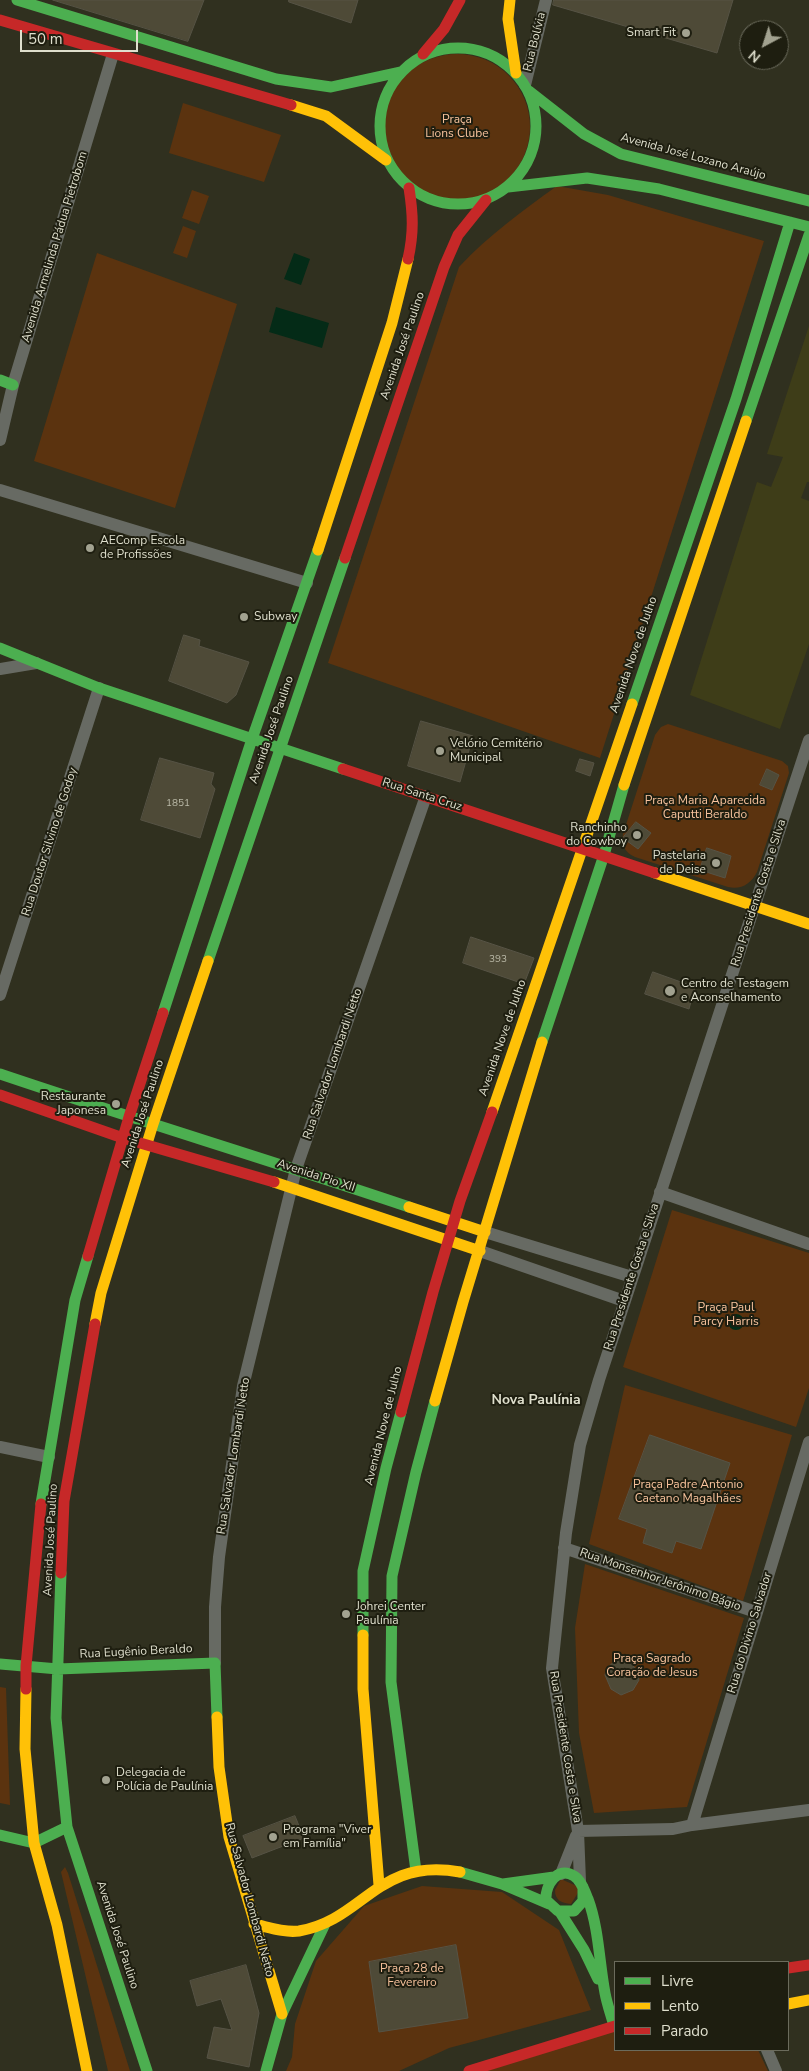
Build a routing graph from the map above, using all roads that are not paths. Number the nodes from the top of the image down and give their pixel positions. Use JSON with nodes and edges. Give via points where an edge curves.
{"nodes":[{"id":1,"x":18,"y":0,"type":"edge"},
{"id":2,"x":460,"y":0,"type":"edge"},
{"id":3,"x":510,"y":0,"type":"edge"},
{"id":4,"x":546,"y":0,"type":"edge"},
{"id":5,"x":0,"y":20,"type":"edge"},
{"id":6,"x":113,"y":54,"type":"junction"},
{"id":7,"x":422,"y":56,"type":"junction"},
{"id":8,"x":400,"y":72,"type":"junction"},
{"id":9,"x":516,"y":73,"type":"junction"},
{"id":10,"x":526,"y":88,"type":"junction"},
{"id":11,"x":386,"y":160,"type":"junction"},
{"id":12,"x":508,"y":187,"type":"junction"},
{"id":13,"x":409,"y":188,"type":"junction"},
{"id":14,"x":486,"y":200,"type":"junction"},
{"id":15,"x":809,"y":201,"type":"edge"},
{"id":16,"x":790,"y":222,"type":"junction"},
{"id":17,"x":809,"y":227,"type":"edge"},
{"id":18,"x":809,"y":236,"type":"edge"},
{"id":19,"x":0,"y":380,"type":"edge"},
{"id":20,"x":14,"y":385,"type":"junction"},
{"id":21,"x":736,"y":398,"type":"junction"},
{"id":22,"x":753,"y":404,"type":"junction"},
{"id":23,"x":0,"y":440,"type":"edge"},
{"id":24,"x":0,"y":490,"type":"edge"},
{"id":25,"x":704,"y":492,"type":"junction"},
{"id":26,"x":721,"y":498,"type":"junction"},
{"id":27,"x":307,"y":584,"type":"junction"},
{"id":28,"x":0,"y":648,"type":"edge"},
{"id":29,"x":36,"y":663,"type":"junction"},
{"id":30,"x":0,"y":669,"type":"edge"},
{"id":31,"x":99,"y":688,"type":"junction"},
{"id":32,"x":252,"y":739,"type":"junction"},
{"id":33,"x":809,"y":740,"type":"edge"},
{"id":34,"x":280,"y":748,"type":"junction"},
{"id":35,"x":426,"y":796,"type":"junction"},
{"id":36,"x":583,"y":848,"type":"junction"},
{"id":37,"x":604,"y":855,"type":"junction"},
{"id":38,"x":755,"y":906,"type":"junction"},
{"id":39,"x":809,"y":924,"type":"edge"},
{"id":40,"x":0,"y":995,"type":"edge"},
{"id":41,"x":0,"y":1074,"type":"edge"},
{"id":42,"x":0,"y":1095,"type":"edge"},
{"id":43,"x":129,"y":1118,"type":"junction"},
{"id":44,"x":153,"y":1124,"type":"junction"},
{"id":45,"x":123,"y":1138,"type":"junction"},
{"id":46,"x":211,"y":1143,"type":"junction"},
{"id":47,"x":147,"y":1145,"type":"junction"},
{"id":48,"x":205,"y":1162,"type":"junction"},
{"id":49,"x":296,"y":1169,"type":"junction"},
{"id":50,"x":292,"y":1188,"type":"junction"},
{"id":51,"x":660,"y":1192,"type":"junction"},
{"id":52,"x":454,"y":1222,"type":"junction"},
{"id":53,"x":485,"y":1232,"type":"junction"},
{"id":54,"x":448,"y":1240,"type":"junction"},
{"id":55,"x":809,"y":1244,"type":"edge"},
{"id":56,"x":480,"y":1251,"type":"junction"},
{"id":57,"x":632,"y":1277,"type":"junction"},
{"id":58,"x":624,"y":1301,"type":"junction"},
{"id":59,"x":809,"y":1442,"type":"edge"},
{"id":60,"x":0,"y":1447,"type":"edge"},
{"id":61,"x":49,"y":1457,"type":"junction"},
{"id":62,"x":564,"y":1548,"type":"junction"},
{"id":63,"x":756,"y":1612,"type":"junction"},
{"id":64,"x":215,"y":1662,"type":"junction"},
{"id":65,"x":0,"y":1664,"type":"edge"},
{"id":66,"x":26,"y":1666,"type":"junction"},
{"id":67,"x":58,"y":1669,"type":"junction"},
{"id":68,"x":809,"y":1810,"type":"edge"},
{"id":69,"x":692,"y":1824,"type":"junction"},
{"id":70,"x":67,"y":1827,"type":"junction"},
{"id":71,"x":578,"y":1831,"type":"junction"},
{"id":72,"x":0,"y":1836,"type":"edge"},
{"id":73,"x":34,"y":1843,"type":"junction"},
{"id":74,"x":416,"y":1871,"type":"junction"},
{"id":75,"x":557,"y":1876,"type":"junction"},
{"id":76,"x":503,"y":1884,"type":"junction"},
{"id":77,"x":582,"y":1884,"type":"junction"},
{"id":78,"x":379,"y":1885,"type":"junction"},
{"id":79,"x":549,"y":1904,"type":"junction"},
{"id":80,"x":560,"y":1912,"type":"junction"},
{"id":81,"x":254,"y":1924,"type":"junction"},
{"id":82,"x":325,"y":1924,"type":"junction"},
{"id":83,"x":809,"y":1965,"type":"edge"},
{"id":84,"x":789,"y":1968,"type":"edge"},
{"id":85,"x":610,"y":1992,"type":"edge"},
{"id":86,"x":809,"y":2000,"type":"edge"},
{"id":87,"x":789,"y":2004,"type":"edge"},
{"id":88,"x":282,"y":2014,"type":"junction"},
{"id":89,"x":614,"y":2019,"type":"edge"},
{"id":90,"x":614,"y":2026,"type":"edge"},
{"id":91,"x":767,"y":2051,"type":"edge"},
{"id":92,"x":87,"y":2071,"type":"edge"},
{"id":93,"x":147,"y":2071,"type":"edge"},
{"id":94,"x":266,"y":2071,"type":"edge"},
{"id":95,"x":469,"y":2071,"type":"edge"},
{"id":96,"x":776,"y":2071,"type":"edge"}],
"edges":[{"from":1,"to":8,"type":"main road","via":[[286,81],[331,87]]},
{"from":2,"to":7,"type":"main road","via":[[438,41]]},
{"from":3,"to":9,"type":"main road","via":[[508,19]]},
{"from":4,"to":10,"type":"street","name":"Rua Bolívia"},
{"from":5,"to":6,"type":"main road"},
{"from":6,"to":11,"type":"main road","via":[[326,116]]},
{"from":6,"to":20,"type":"street","name":"Avenida Armelinda Pádua Pietrobom"},
{"from":7,"to":8,"type":"main road"},
{"from":7,"to":9,"type":"main road","via":[[440,49],[481,51]]},
{"from":8,"to":11,"type":"main road","via":[[391,84],[380,114],[379,130]]},
{"from":9,"to":10,"type":"main road"},
{"from":10,"to":12,"type":"main road","via":[[535,111],[536,132],[532,153],[523,172]]},
{"from":10,"to":15,"type":"main road","name":"Avenida José Lozano Araújo","via":[[578,131],[621,154]]},
{"from":11,"to":13,"type":"main road"},
{"from":12,"to":14,"type":"main road"},
{"from":12,"to":16,"type":"main road","via":[[587,178],[659,189]]},
{"from":13,"to":14,"type":"main road","via":[[423,197],[446,204]]},
{"from":13,"to":27,"type":"main road","name":"Avenida José Paulino","via":[[413,237],[395,314]]},
{"from":14,"to":34,"type":"main road","name":"Avenida José Paulino","via":[[458,234],[444,267]]},
{"from":16,"to":17,"type":"main road"},
{"from":16,"to":21,"type":"main road","name":"Avenida Nove de Julho"},
{"from":18,"to":22,"type":"main road"},
{"from":19,"to":20,"type":"main road"},
{"from":20,"to":23,"type":"street","name":"Avenida Armelinda Pádua Pietrobom"},
{"from":21,"to":22,"type":"main road"},
{"from":21,"to":25,"type":"main road","name":"Avenida Nove de Julho"},
{"from":22,"to":26,"type":"main road"},
{"from":24,"to":27,"type":"street"},
{"from":25,"to":26,"type":"main road"},
{"from":25,"to":36,"type":"main road","name":"Avenida Nove de Julho"},
{"from":26,"to":37,"type":"main road","via":[[629,768]]},
{"from":27,"to":32,"type":"main road","name":"Avenida José Paulino"},
{"from":28,"to":29,"type":"main road","name":"Rua Santa Cruz"},
{"from":29,"to":30,"type":"street"},
{"from":29,"to":31,"type":"main road","name":"Rua Santa Cruz"},
{"from":31,"to":32,"type":"main road","name":"Rua Santa Cruz"},
{"from":31,"to":40,"type":"street","name":"Rua Doutor Silvino de Godoy"},
{"from":32,"to":34,"type":"main road","name":"Rua Santa Cruz"},
{"from":32,"to":43,"type":"main road","name":"Avenida José Paulino"},
{"from":33,"to":38,"type":"street","name":"Rua Presidente Costa e Silva"},
{"from":34,"to":35,"type":"main road","name":"Rua Santa Cruz"},
{"from":34,"to":44,"type":"main road","name":"Avenida José Paulino"},
{"from":35,"to":36,"type":"main road","name":"Rua Santa Cruz"},
{"from":35,"to":49,"type":"street","name":"Rua Salvador Lombardi Netto"},
{"from":36,"to":37,"type":"main road","name":"Rua Santa Cruz"},
{"from":36,"to":52,"type":"main road","name":"Avenida Nove de Julho"},
{"from":37,"to":38,"type":"main road","name":"Rua Santa Cruz"},
{"from":37,"to":53,"type":"main road"},
{"from":38,"to":39,"type":"main road","name":"Rua Santa Cruz"},
{"from":38,"to":51,"type":"street","name":"Rua Presidente Costa e Silva"},
{"from":41,"to":43,"type":"main road","name":"Avenida Pio XII"},
{"from":42,"to":45,"type":"main road","name":"Avenida Pio XII"},
{"from":43,"to":44,"type":"main road","name":"Avenida Pio XII"},
{"from":43,"to":45,"type":"main road","name":"Avenida José Paulino"},
{"from":44,"to":46,"type":"main road","name":"Avenida Pio XII"},
{"from":44,"to":47,"type":"main road","name":"Avenida José Paulino"},
{"from":45,"to":47,"type":"main road","name":"Avenida Pio XII"},
{"from":45,"to":61,"type":"main road","name":"Avenida José Paulino","via":[[75,1300]]},
{"from":46,"to":48,"type":"main road"},
{"from":46,"to":49,"type":"main road","name":"Avenida Pio XII"},
{"from":47,"to":48,"type":"main road","name":"Avenida Pio XII"},
{"from":47,"to":67,"type":"main road","name":"Avenida José Paulino","via":[[101,1293],[64,1501]]},
{"from":48,"to":50,"type":"main road","name":"Avenida Pio XII"},
{"from":49,"to":50,"type":"street","name":"Rua Salvador Lombardi Netto"},
{"from":49,"to":52,"type":"main road","name":"Avenida Pio XII"},
{"from":50,"to":54,"type":"main road","name":"Avenida Pio XII"},
{"from":50,"to":64,"type":"street","name":"Rua Salvador Lombardi Netto","via":[[243,1386],[219,1557]]},
{"from":51,"to":55,"type":"street"},
{"from":51,"to":57,"type":"street","name":"Rua Presidente Costa e Silva"},
{"from":52,"to":53,"type":"main road","name":"Avenida Pio XII"},
{"from":52,"to":54,"type":"main road","name":"Avenida Nove de Julho"},
{"from":53,"to":56,"type":"main road"},
{"from":53,"to":57,"type":"street","name":"Avenida Pio XII"},
{"from":54,"to":56,"type":"main road","name":"Avenida Pio XII"},
{"from":54,"to":78,"type":"main road","name":"Avenida Nove de Julho","via":[[386,1468],[363,1570],[363,1690]]},
{"from":56,"to":58,"type":"street","name":"Avenida Pio XII"},
{"from":56,"to":74,"type":"main road","via":[[416,1472],[392,1576],[391,1682]]},
{"from":57,"to":58,"type":"street","name":"Rua Presidente Costa e Silva"},
{"from":58,"to":62,"type":"street","name":"Rua Presidente Costa e Silva","via":[[580,1445]]},
{"from":59,"to":63,"type":"street","name":"Rua do Divino Salvador"},
{"from":60,"to":61,"type":"street"},
{"from":61,"to":66,"type":"main road","name":"Avenida José Paulino"},
{"from":62,"to":63,"type":"street","name":"Rua Monsenhor Jerônimo Bágio"},
{"from":62,"to":71,"type":"street","name":"Rua Presidente Costa e Silva","via":[[552,1668]]},
{"from":63,"to":69,"type":"street","name":"Rua do Divino Salvador"},
{"from":64,"to":67,"type":"main road","name":"Rua Eugênio Beraldo"},
{"from":64,"to":81,"type":"main road","name":"Rua Salvador Lombardi Netto","via":[[219,1766],[229,1837]]},
{"from":65,"to":66,"type":"main road","name":"Rua Eugênio Beraldo"},
{"from":66,"to":67,"type":"main road","name":"Rua Eugênio Beraldo"},
{"from":66,"to":73,"type":"main road","name":"Avenida José Paulino","via":[[24,1749]]},
{"from":67,"to":70,"type":"main road","name":"Avenida José Paulino","via":[[56,1718]]},
{"from":68,"to":69,"type":"street"},
{"from":69,"to":71,"type":"street","via":[[673,1829]]},
{"from":70,"to":73,"type":"main road"},
{"from":70,"to":93,"type":"main road","name":"Avenida José Paulino"},
{"from":71,"to":75,"type":"street","name":"Rua Presidente Costa e Silva"},
{"from":71,"to":77,"type":"street","name":"Rua Presidente Costa e Silva"},
{"from":72,"to":73,"type":"main road"},
{"from":73,"to":92,"type":"main road","name":"Avenida José Paulino","via":[[57,1925]]},
{"from":74,"to":76,"type":"main road","via":[[459,1873]]},
{"from":74,"to":78,"type":"main road"},
{"from":75,"to":76,"type":"main road"},
{"from":75,"to":77,"type":"main road","via":[[567,1874]]},
{"from":75,"to":79,"type":"main road","via":[[547,1884],[546,1900]]},
{"from":76,"to":79,"type":"main road"},
{"from":77,"to":80,"type":"main road","via":[[584,1894],[579,1906],[567,1913]]},
{"from":77,"to":85,"type":"main road"},
{"from":78,"to":82,"type":"main road"},
{"from":79,"to":80,"type":"main road"},
{"from":80,"to":85,"type":"main road"},
{"from":81,"to":82,"type":"main road","via":[[298,1931]]},
{"from":81,"to":88,"type":"main road","name":"Rua Salvador Lombardi Netto"},
{"from":82,"to":88,"type":"main road"},
{"from":83,"to":84,"type":"main road"},
{"from":85,"to":89,"type":"main road"},
{"from":86,"to":87,"type":"main road"},
{"from":88,"to":94,"type":"main road"},
{"from":90,"to":95,"type":"main road"},
{"from":91,"to":96,"type":"street"}]}
